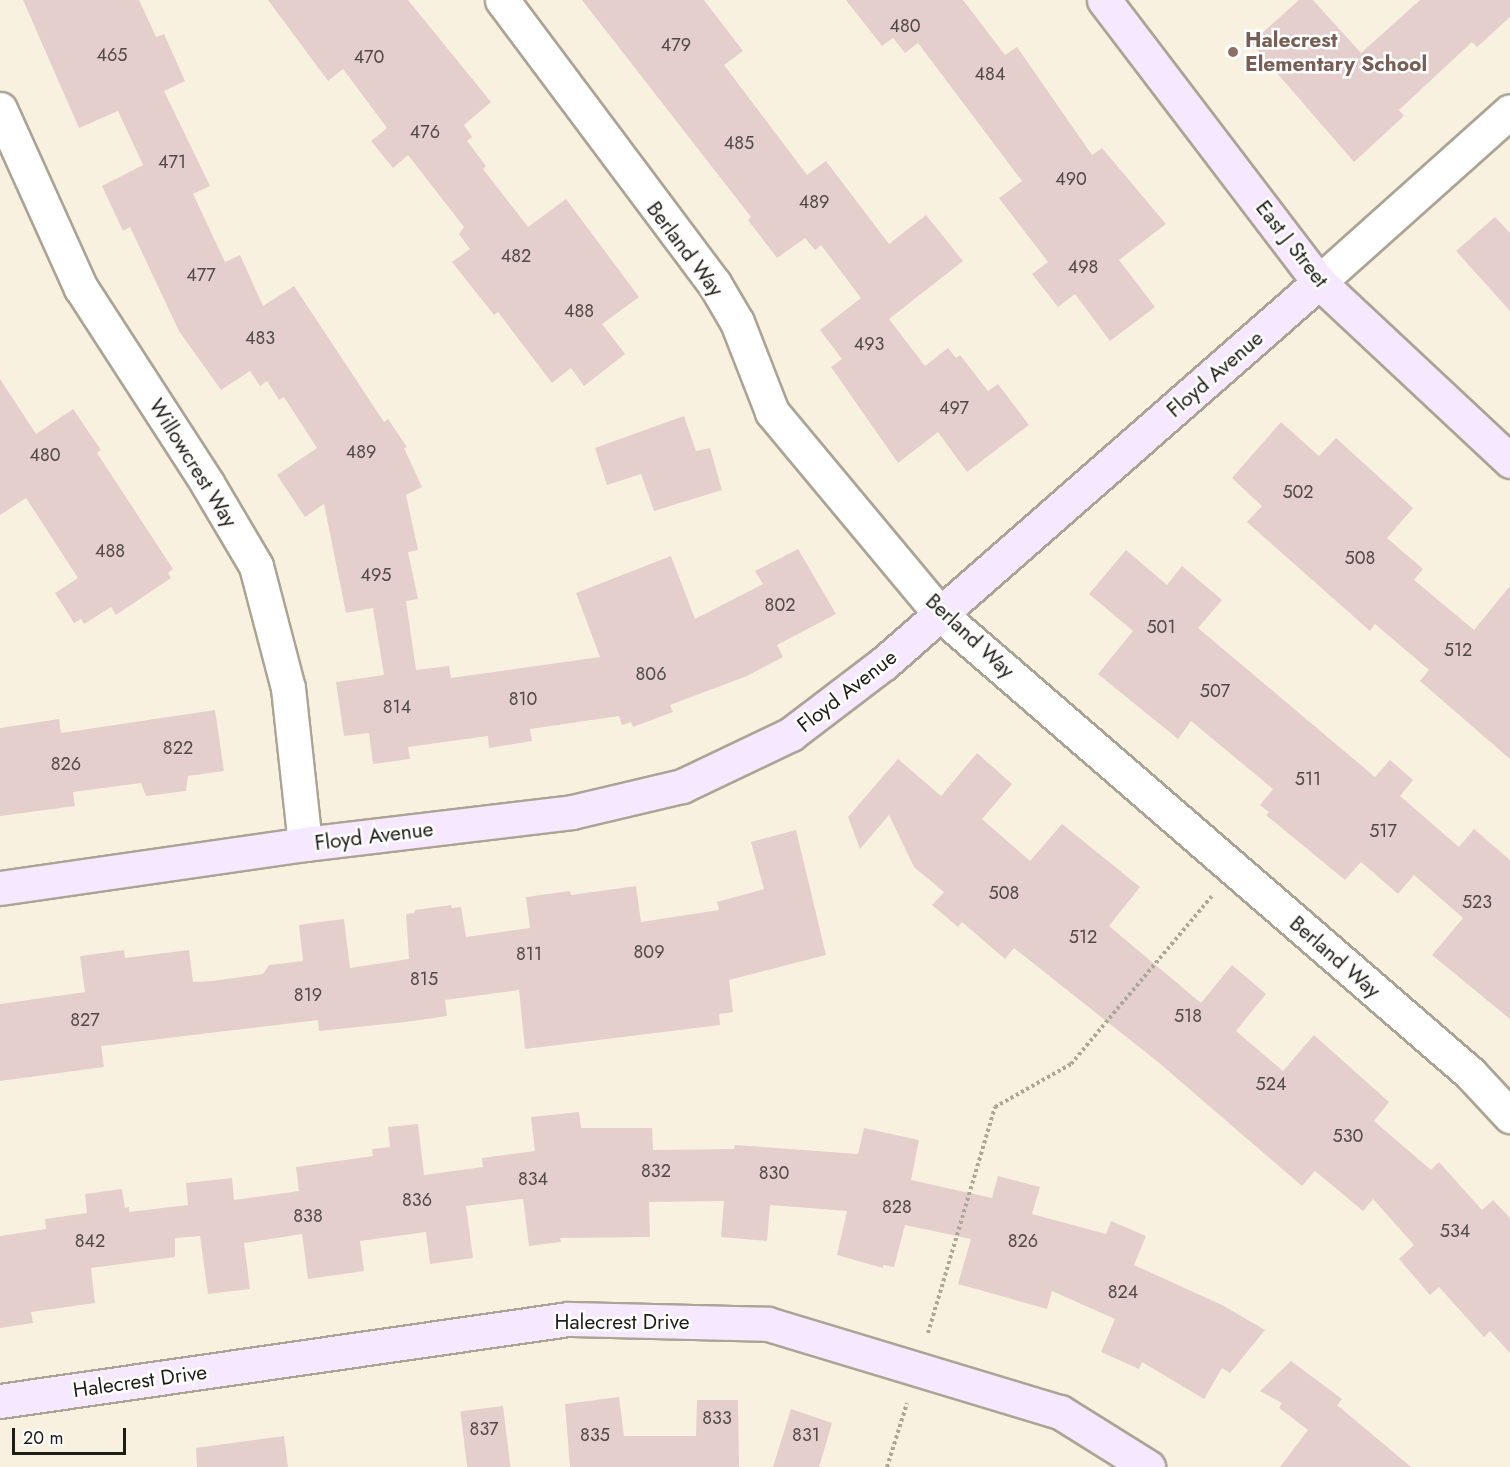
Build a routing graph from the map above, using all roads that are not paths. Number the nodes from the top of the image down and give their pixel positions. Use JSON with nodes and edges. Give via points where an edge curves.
{"nodes":[{"id":1,"x":501,"y":0,"type":"edge"},
{"id":2,"x":1104,"y":0,"type":"edge"},
{"id":3,"x":0,"y":109,"type":"edge"},
{"id":4,"x":1510,"y":111,"type":"edge"},
{"id":5,"x":1319,"y":282,"type":"junction"},
{"id":6,"x":1510,"y":461,"type":"edge"},
{"id":7,"x":941,"y":615,"type":"junction"},
{"id":8,"x":305,"y":844,"type":"junction"},
{"id":9,"x":0,"y":888,"type":"edge"},
{"id":10,"x":1510,"y":1116,"type":"edge"},
{"id":11,"x":0,"y":1401,"type":"edge"},
{"id":12,"x":1148,"y":1467,"type":"edge"}],
"edges":[{"from":1,"to":7,"type":"street","name":"Berland Way","via":[[714,283],[737,322],[772,412]]},
{"from":2,"to":5,"type":"street","name":"East J Street"},
{"from":3,"to":8,"type":"street","name":"Willowcrest Way","via":[[81,288],[256,566],[288,688]]},
{"from":4,"to":5,"type":"street","name":"Floyd Avenue"},
{"from":5,"to":6,"type":"street","name":"East J Street"},
{"from":5,"to":7,"type":"street","name":"Floyd Avenue"},
{"from":7,"to":8,"type":"street","name":"Floyd Avenue","via":[[791,734],[682,786],[572,812]]},
{"from":7,"to":10,"type":"street","name":"Berland Way","via":[[1470,1073]]},
{"from":8,"to":9,"type":"street","name":"Floyd Avenue"},
{"from":11,"to":12,"type":"street","name":"Halecrest Drive","via":[[568,1319],[768,1324],[1060,1412]]}]}
